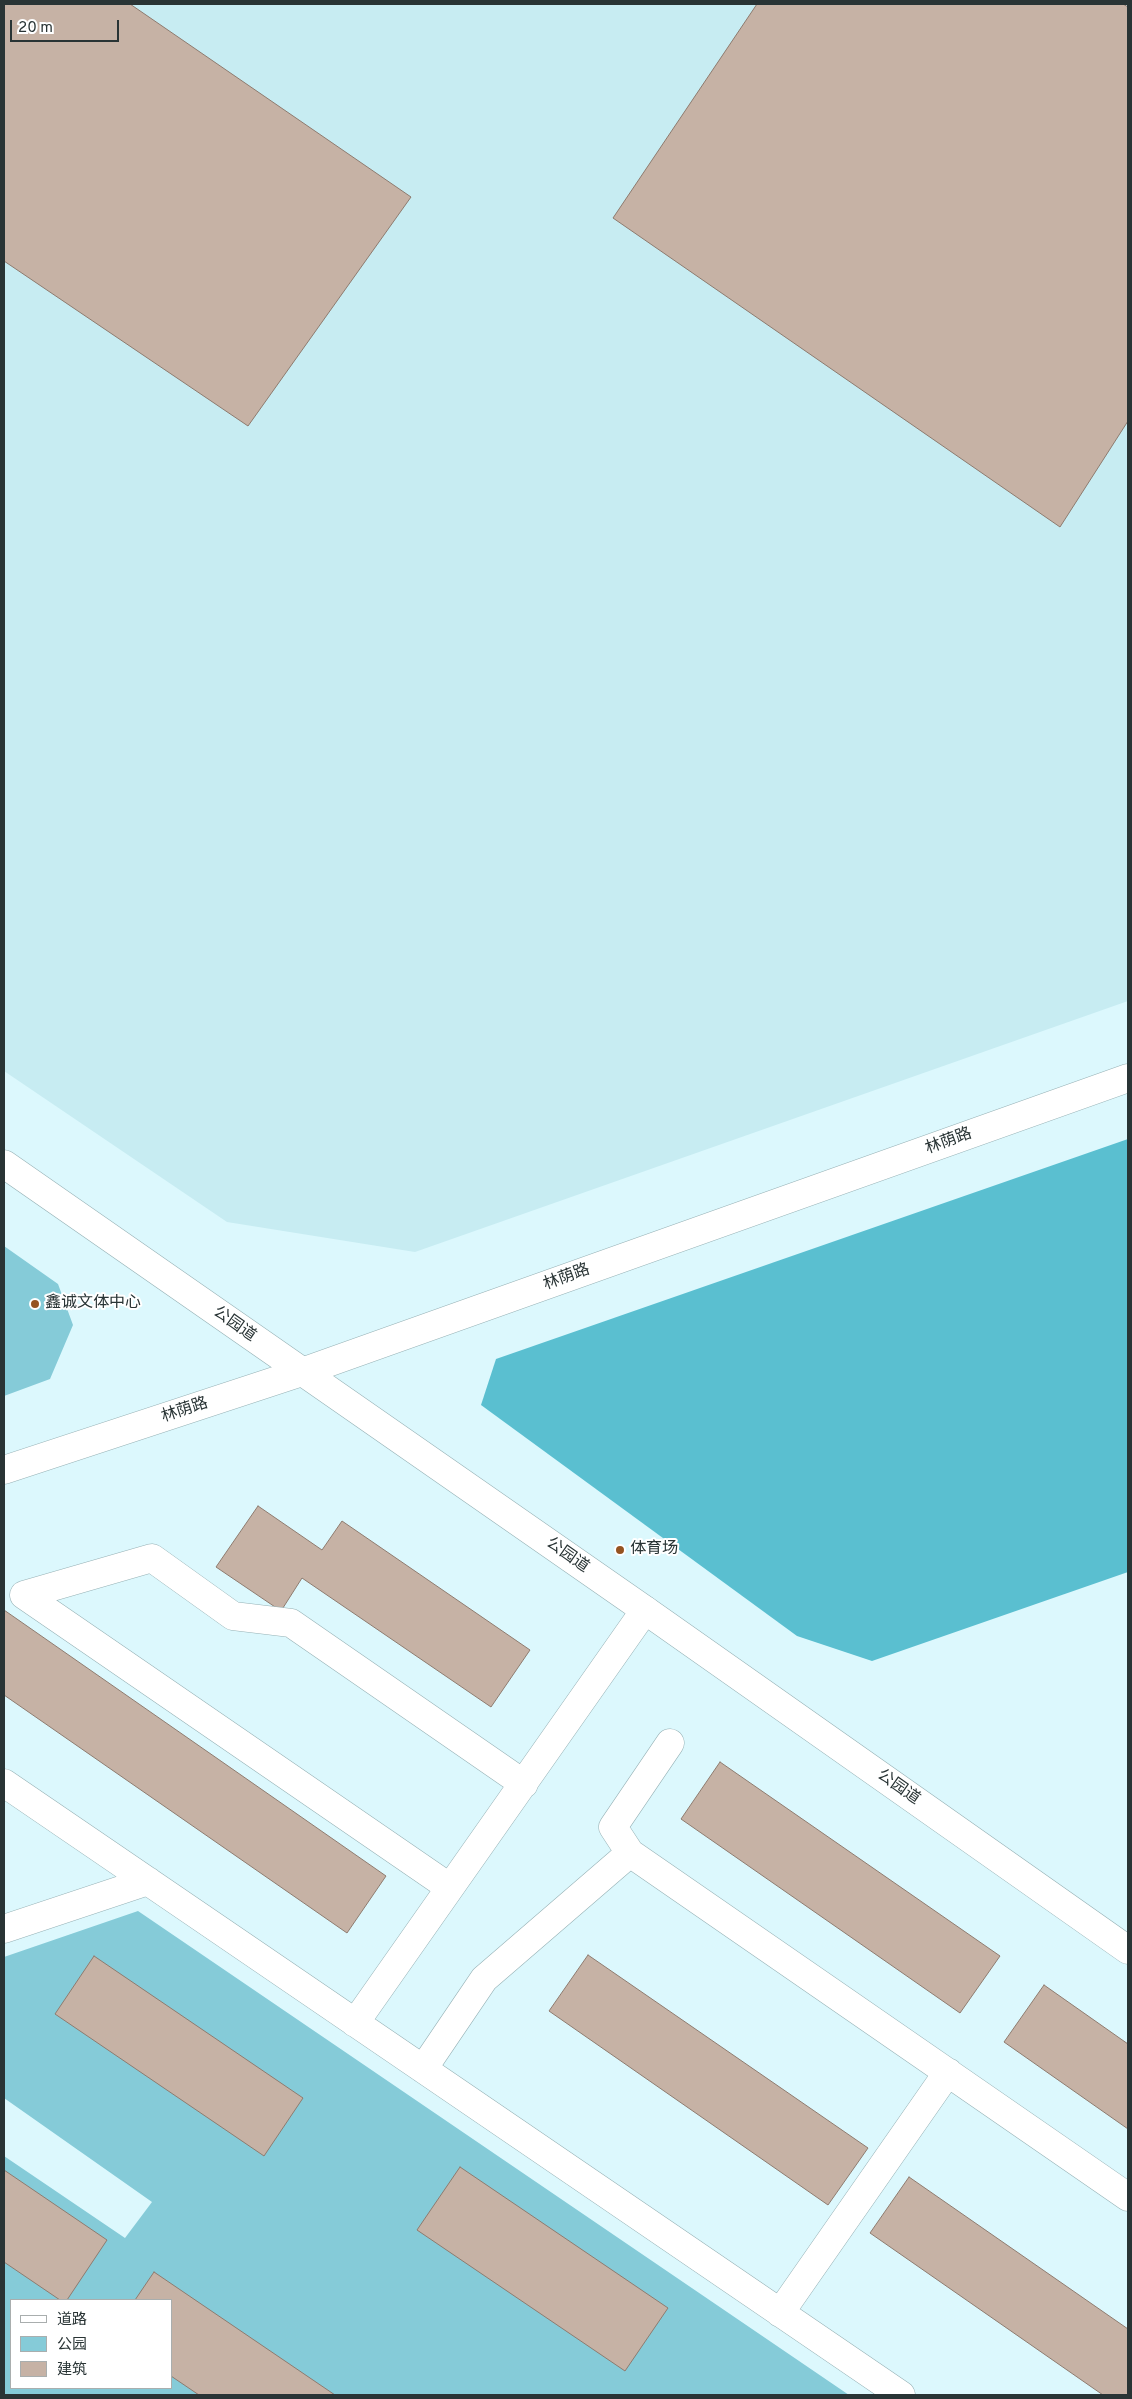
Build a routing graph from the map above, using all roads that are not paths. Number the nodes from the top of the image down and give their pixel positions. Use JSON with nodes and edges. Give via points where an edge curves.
{"nodes":[{"id":1,"x":1128,"y":1078,"type":"edge"},
{"id":2,"x":4,"y":1164,"type":"edge"},
{"id":3,"x":302,"y":1372,"type":"junction"},
{"id":4,"x":4,"y":1470,"type":"edge"},
{"id":5,"x":645,"y":1610,"type":"junction"},
{"id":6,"x":670,"y":1743,"type":"dead end"},
{"id":7,"x":4,"y":1783,"type":"edge"},
{"id":8,"x":524,"y":1784,"type":"junction"},
{"id":9,"x":630,"y":1853,"type":"junction"},
{"id":10,"x":148,"y":1881,"type":"junction"},
{"id":11,"x":449,"y":1887,"type":"junction"},
{"id":12,"x":4,"y":1929,"type":"edge"},
{"id":13,"x":1128,"y":1950,"type":"edge"},
{"id":14,"x":355,"y":2024,"type":"junction"},
{"id":15,"x":423,"y":2068,"type":"junction"},
{"id":16,"x":948,"y":2072,"type":"junction"},
{"id":17,"x":1128,"y":2197,"type":"edge"},
{"id":18,"x":780,"y":2313,"type":"junction"},
{"id":19,"x":901,"y":2395,"type":"edge"}],
"edges":[{"from":1,"to":3,"type":"main road","name":"林荫路"},
{"from":2,"to":3,"type":"main road","name":"公园道"},
{"from":3,"to":4,"type":"main road","name":"林荫路"},
{"from":3,"to":5,"type":"main road","name":"公园道"},
{"from":5,"to":8,"type":"main road"},
{"from":5,"to":13,"type":"main road","name":"公园道"},
{"from":6,"to":9,"type":"main road","via":[[613,1827]]},
{"from":7,"to":10,"type":"main road"},
{"from":8,"to":11,"type":"main road"},
{"from":8,"to":11,"type":"main road","via":[[291,1622],[233,1616],[152,1558],[24,1594]]},
{"from":9,"to":15,"type":"main road","via":[[484,1979]]},
{"from":9,"to":16,"type":"main road"},
{"from":10,"to":12,"type":"main road"},
{"from":10,"to":14,"type":"main road"},
{"from":11,"to":14,"type":"main road"},
{"from":14,"to":15,"type":"main road"},
{"from":15,"to":18,"type":"main road"},
{"from":16,"to":17,"type":"main road"},
{"from":16,"to":18,"type":"main road"},
{"from":18,"to":19,"type":"main road"}]}
